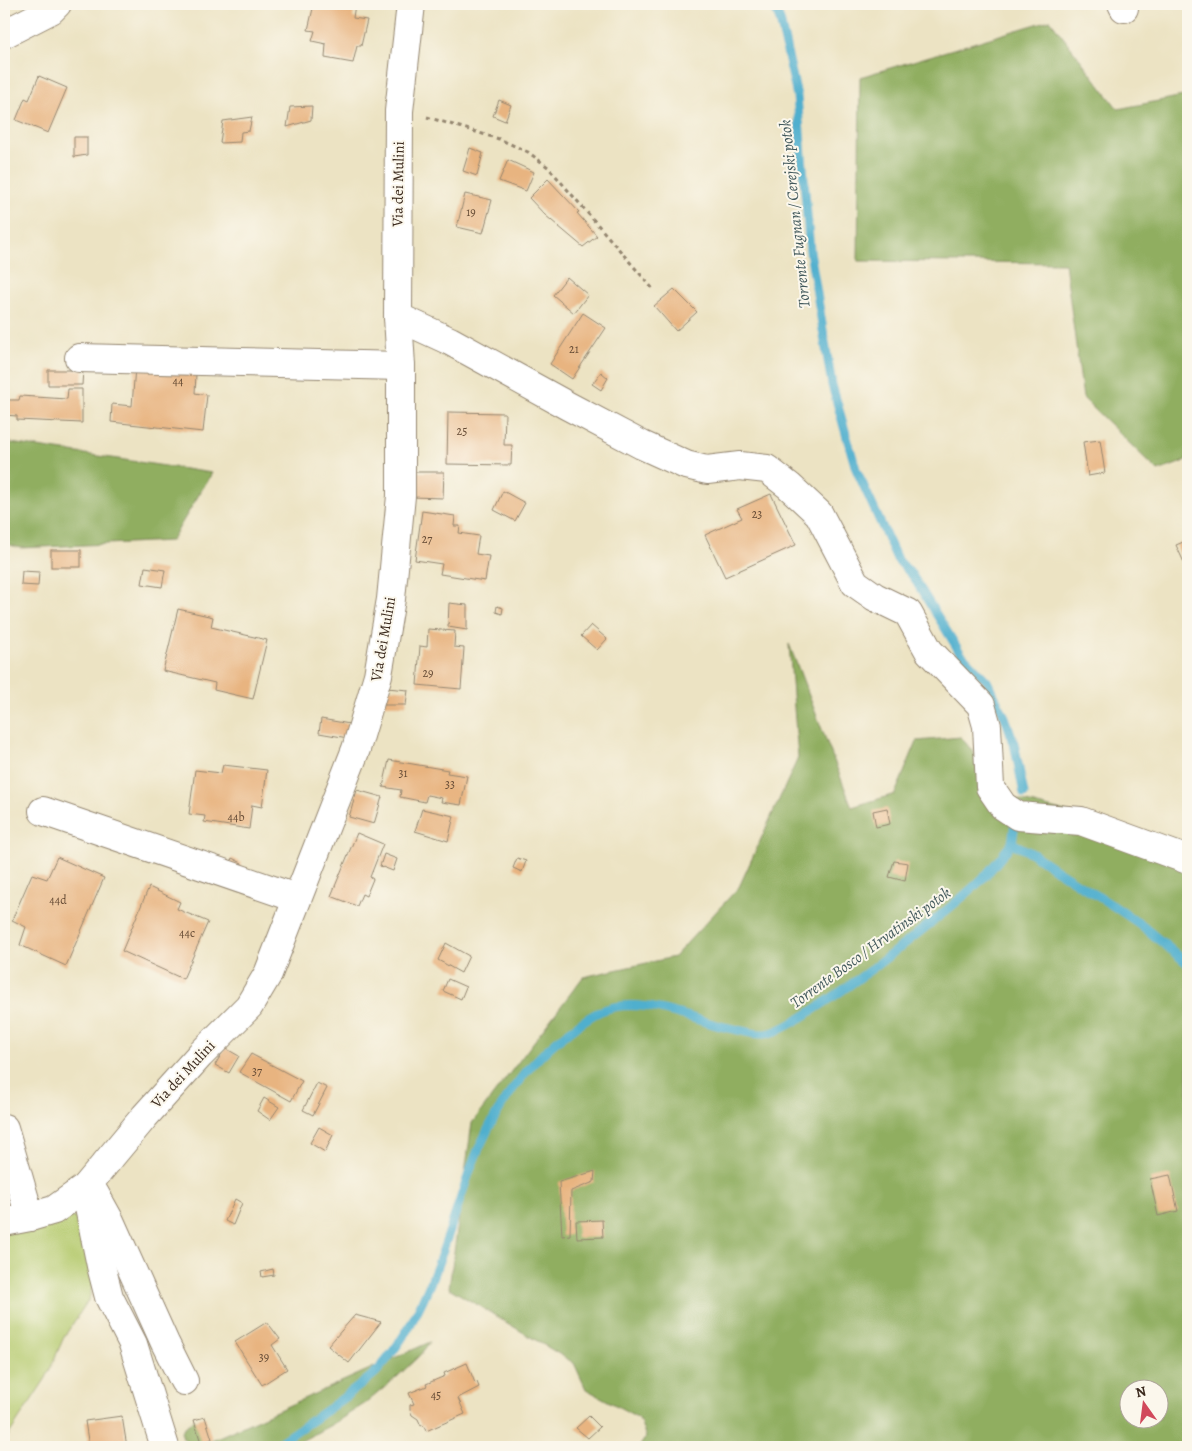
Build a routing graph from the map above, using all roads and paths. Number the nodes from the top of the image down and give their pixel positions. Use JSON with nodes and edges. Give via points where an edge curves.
{"nodes":[{"id":1,"x":57,"y":4,"type":"edge"},
{"id":2,"x":410,"y":4,"type":"edge"},
{"id":3,"x":4,"y":34,"type":"edge"},
{"id":4,"x":400,"y":111,"type":"junction"},
{"id":5,"x":653,"y":289,"type":"dead end"},
{"id":6,"x":398,"y":316,"type":"junction"},
{"id":7,"x":79,"y":358,"type":"dead end"},
{"id":8,"x":401,"y":366,"type":"junction"},
{"id":9,"x":42,"y":810,"type":"dead end"},
{"id":10,"x":1188,"y":860,"type":"edge"},
{"id":11,"x":296,"y":898,"type":"junction"},
{"id":12,"x":4,"y":1128,"type":"edge"},
{"id":13,"x":85,"y":1188,"type":"junction"},
{"id":14,"x":30,"y":1218,"type":"junction"},
{"id":15,"x":4,"y":1222,"type":"edge"},
{"id":16,"x":184,"y":1381,"type":"dead end"},
{"id":17,"x":165,"y":1447,"type":"edge"}],
"edges":[{"from":1,"to":3,"type":"street"},
{"from":2,"to":4,"type":"street","name":"Via dei Mulini"},
{"from":4,"to":5,"type":"path","via":[[472,129],[528,152],[548,167]]},
{"from":4,"to":6,"type":"street","name":"Via dei Mulini"},
{"from":6,"to":8,"type":"street","name":"Via dei Mulini"},
{"from":6,"to":10,"type":"street","via":[[686,466],[707,470],[740,466],[767,469],[819,514],[855,582],[875,598],[908,613],[929,651],[981,705],[987,726],[990,786],[1003,806],[1018,816],[1080,821]]},
{"from":7,"to":8,"type":"street"},
{"from":8,"to":11,"type":"street","name":"Via dei Mulini","via":[[401,496],[391,599],[378,675],[356,749]]},
{"from":9,"to":11,"type":"street"},
{"from":11,"to":13,"type":"street","name":"Via dei Mulini","via":[[268,974],[249,1006],[151,1109]]},
{"from":12,"to":14,"type":"street"},
{"from":13,"to":14,"type":"street","name":"Via dei Mulini","via":[[54,1210]]},
{"from":13,"to":16,"type":"street","via":[[96,1195],[110,1221]]},
{"from":13,"to":17,"type":"street","via":[[109,1297],[133,1344]]},
{"from":14,"to":15,"type":"street","name":"Via dei Mulini"}]}
